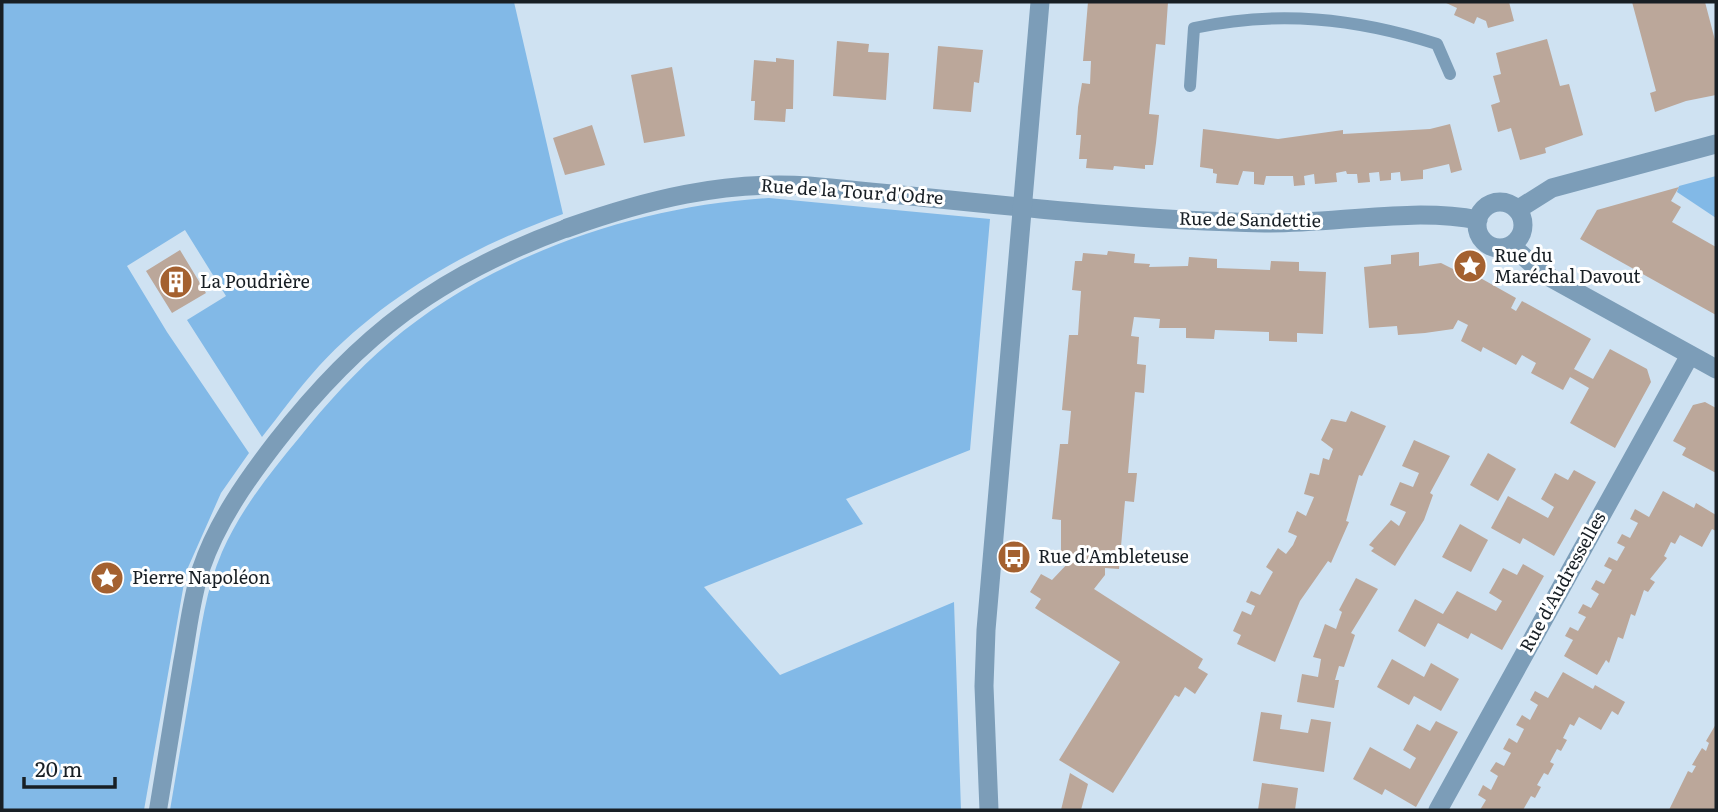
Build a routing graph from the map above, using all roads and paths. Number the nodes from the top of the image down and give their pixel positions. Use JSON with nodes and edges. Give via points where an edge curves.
{"nodes":[{"id":1,"x":1040,"y":2,"type":"edge"},
{"id":2,"x":1450,"y":74,"type":"dead end"},
{"id":3,"x":1190,"y":86,"type":"dead end"},
{"id":4,"x":1716,"y":144,"type":"edge"},
{"id":5,"x":1022,"y":205,"type":"junction"},
{"id":6,"x":1517,"y":209,"type":"junction"},
{"id":7,"x":1478,"y":220,"type":"junction"},
{"id":8,"x":567,"y":228,"type":"joint"},
{"id":9,"x":1511,"y":245,"type":"junction"},
{"id":10,"x":1690,"y":355,"type":"junction"},
{"id":11,"x":1716,"y":369,"type":"edge"},
{"id":12,"x":158,"y":810,"type":"edge"},
{"id":13,"x":989,"y":810,"type":"edge"},
{"id":14,"x":1438,"y":810,"type":"edge"}],
"edges":[{"from":1,"to":5,"type":"street"},
{"from":2,"to":3,"type":"lane","via":[[1437,44],[1402,33],[1343,20],[1258,18],[1194,28]]},
{"from":4,"to":6,"type":"street","via":[[1552,188]]},
{"from":5,"to":7,"type":"street","name":"Rue de Sandettie","via":[[1265,223],[1434,215]]},
{"from":5,"to":8,"type":"street","name":"Rue de la Tour d'Odre","via":[[757,184],[659,200]]},
{"from":5,"to":13,"type":"street","via":[[986,630]]},
{"from":6,"to":7,"type":"street","via":[[1505,203],[1492,204]]},
{"from":6,"to":9,"type":"street","via":[[1523,229]]},
{"from":7,"to":9,"type":"street","via":[[1478,233],[1486,244],[1498,248]]},
{"from":8,"to":12,"type":"street","name":"Rue de la Tour d'Odre","via":[[460,275],[403,312],[323,385],[245,484],[215,534],[196,586]]},
{"from":9,"to":10,"type":"street","via":[[1542,273]]},
{"from":10,"to":11,"type":"street"},
{"from":10,"to":14,"type":"street","name":"Rue d'Audresselles"}]}
